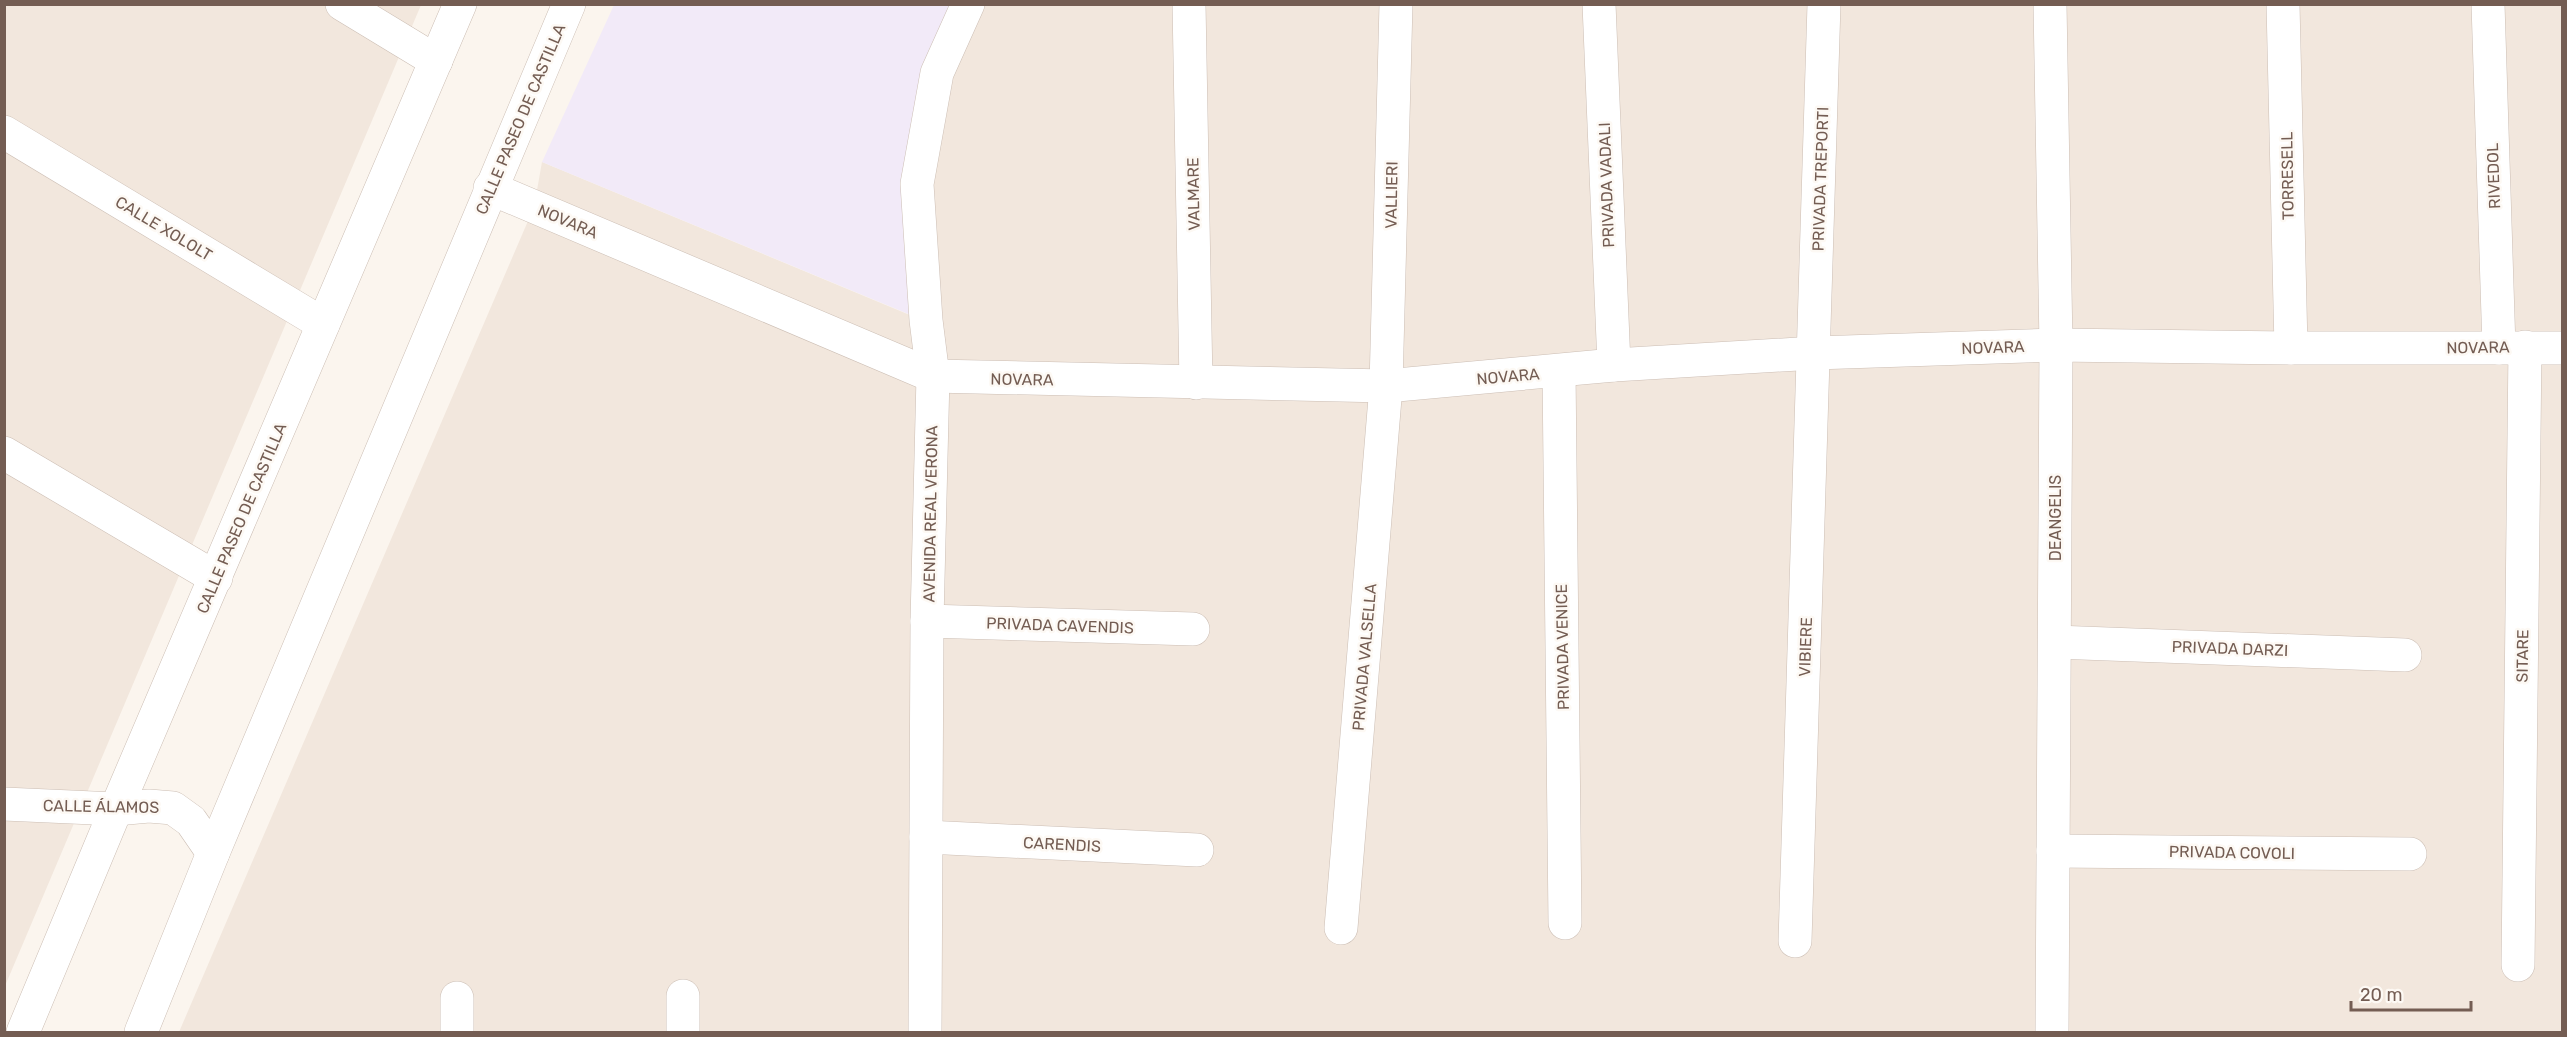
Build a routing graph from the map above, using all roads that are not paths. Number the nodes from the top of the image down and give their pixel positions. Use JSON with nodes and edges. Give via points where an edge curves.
{"nodes":[{"id":1,"x":342,"y":4,"type":"edge"},
{"id":2,"x":460,"y":4,"type":"edge"},
{"id":3,"x":569,"y":4,"type":"edge"},
{"id":4,"x":968,"y":4,"type":"edge"},
{"id":5,"x":1189,"y":4,"type":"edge"},
{"id":6,"x":1396,"y":4,"type":"edge"},
{"id":7,"x":1599,"y":4,"type":"edge"},
{"id":8,"x":1824,"y":4,"type":"edge"},
{"id":9,"x":2050,"y":4,"type":"edge"},
{"id":10,"x":2283,"y":4,"type":"edge"},
{"id":11,"x":2488,"y":4,"type":"edge"},
{"id":12,"x":436,"y":61,"type":"junction"},
{"id":13,"x":4,"y":132,"type":"edge"},
{"id":14,"x":490,"y":188,"type":"junction"},
{"id":15,"x":323,"y":324,"type":"junction"},
{"id":16,"x":2056,"y":345,"type":"junction"},
{"id":17,"x":2512,"y":347,"type":"junction"},
{"id":18,"x":2291,"y":348,"type":"junction"},
{"id":19,"x":2562,"y":348,"type":"edge"},
{"id":20,"x":1815,"y":353,"type":"junction"},
{"id":21,"x":1614,"y":365,"type":"junction"},
{"id":22,"x":1559,"y":371,"type":"junction"},
{"id":23,"x":933,"y":376,"type":"junction"},
{"id":24,"x":1196,"y":383,"type":"junction"},
{"id":25,"x":1386,"y":386,"type":"junction"},
{"id":26,"x":4,"y":453,"type":"edge"},
{"id":27,"x":216,"y":578,"type":"junction"},
{"id":28,"x":927,"y":621,"type":"junction"},
{"id":29,"x":1193,"y":628,"type":"dead end"},
{"id":30,"x":2055,"y":642,"type":"junction"},
{"id":31,"x":2405,"y":655,"type":"dead end"},
{"id":32,"x":4,"y":804,"type":"edge"},
{"id":33,"x":116,"y":809,"type":"junction"},
{"id":34,"x":926,"y":837,"type":"junction"},
{"id":35,"x":1197,"y":850,"type":"dead end"},
{"id":36,"x":2053,"y":851,"type":"junction"},
{"id":37,"x":213,"y":853,"type":"junction"},
{"id":38,"x":2410,"y":854,"type":"dead end"},
{"id":39,"x":1565,"y":923,"type":"dead end"},
{"id":40,"x":1341,"y":928,"type":"dead end"},
{"id":41,"x":1795,"y":941,"type":"dead end"},
{"id":42,"x":2518,"y":965,"type":"dead end"},
{"id":43,"x":683,"y":996,"type":"dead end"},
{"id":44,"x":457,"y":998,"type":"dead end"},
{"id":45,"x":23,"y":1032,"type":"edge"},
{"id":46,"x":141,"y":1032,"type":"edge"},
{"id":47,"x":457,"y":1032,"type":"edge"},
{"id":48,"x":683,"y":1032,"type":"edge"},
{"id":49,"x":925,"y":1032,"type":"edge"},
{"id":50,"x":2052,"y":1032,"type":"edge"}],
"edges":[{"from":1,"to":12,"type":"street"},
{"from":2,"to":12,"type":"street","name":"CALLE PASEO DE CASTILLA"},
{"from":3,"to":14,"type":"street","name":"CALLE PASEO DE CASTILLA"},
{"from":4,"to":23,"type":"street","name":"AVENIDA REAL VERONA","via":[[937,73],[917,184]]},
{"from":5,"to":24,"type":"street","name":"VALMARE"},
{"from":6,"to":25,"type":"street","name":"VALLIERI"},
{"from":7,"to":21,"type":"street","name":"PRIVADA VADALI"},
{"from":8,"to":20,"type":"street","name":"PRIVADA TREPORTI"},
{"from":9,"to":16,"type":"street","name":"DEANGELIS"},
{"from":10,"to":18,"type":"street","name":"TORRESELL"},
{"from":11,"to":17,"type":"street","name":"RIVEDOL"},
{"from":12,"to":15,"type":"street","name":"CALLE PASEO DE CASTILLA"},
{"from":13,"to":15,"type":"street","name":"CALLE XOLOLT"},
{"from":14,"to":23,"type":"street","name":"NOVARA"},
{"from":14,"to":37,"type":"street","name":"CALLE PASEO DE CASTILLA"},
{"from":15,"to":27,"type":"street","name":"CALLE PASEO DE CASTILLA"},
{"from":16,"to":18,"type":"street","name":"NOVARA"},
{"from":16,"to":20,"type":"street","name":"NOVARA"},
{"from":16,"to":30,"type":"street","name":"DEANGELIS"},
{"from":17,"to":18,"type":"street","name":"NOVARA"},
{"from":17,"to":19,"type":"street","name":"NOVARA"},
{"from":17,"to":42,"type":"street","name":"SITARE"},
{"from":20,"to":21,"type":"street","name":"NOVARA"},
{"from":20,"to":41,"type":"street","name":"VIBIERE"},
{"from":21,"to":22,"type":"street","name":"NOVARA"},
{"from":22,"to":25,"type":"street","name":"NOVARA"},
{"from":22,"to":39,"type":"street","name":"PRIVADA VENICE"},
{"from":23,"to":24,"type":"street","name":"NOVARA"},
{"from":23,"to":28,"type":"street","name":"AVENIDA REAL VERONA"},
{"from":24,"to":25,"type":"street","name":"NOVARA"},
{"from":25,"to":40,"type":"street","name":"PRIVADA VALSELLA"},
{"from":26,"to":27,"type":"street"},
{"from":27,"to":33,"type":"street","name":"CALLE PASEO DE CASTILLA"},
{"from":28,"to":29,"type":"street","name":"PRIVADA CAVENDIS"},
{"from":28,"to":34,"type":"street","name":"AVENIDA REAL VERONA"},
{"from":30,"to":31,"type":"street","name":"PRIVADA DARZI"},
{"from":30,"to":36,"type":"street","name":"DEANGELIS"},
{"from":32,"to":33,"type":"street","name":"CALLE ÁLAMOS"},
{"from":33,"to":37,"type":"street","name":"CALLE ÁLAMOS","via":[[173,808],[191,821]]},
{"from":33,"to":45,"type":"street","name":"CALLE PASEO DE CASTILLA"},
{"from":34,"to":35,"type":"street","name":"CARENDIS"},
{"from":34,"to":49,"type":"street","name":"AVENIDA REAL VERONA"},
{"from":36,"to":38,"type":"street","name":"PRIVADA COVOLI"},
{"from":36,"to":50,"type":"street","name":"DEANGELIS"},
{"from":37,"to":46,"type":"street","name":"CALLE PASEO DE CASTILLA"},
{"from":43,"to":48,"type":"street"},
{"from":44,"to":47,"type":"street"}]}
